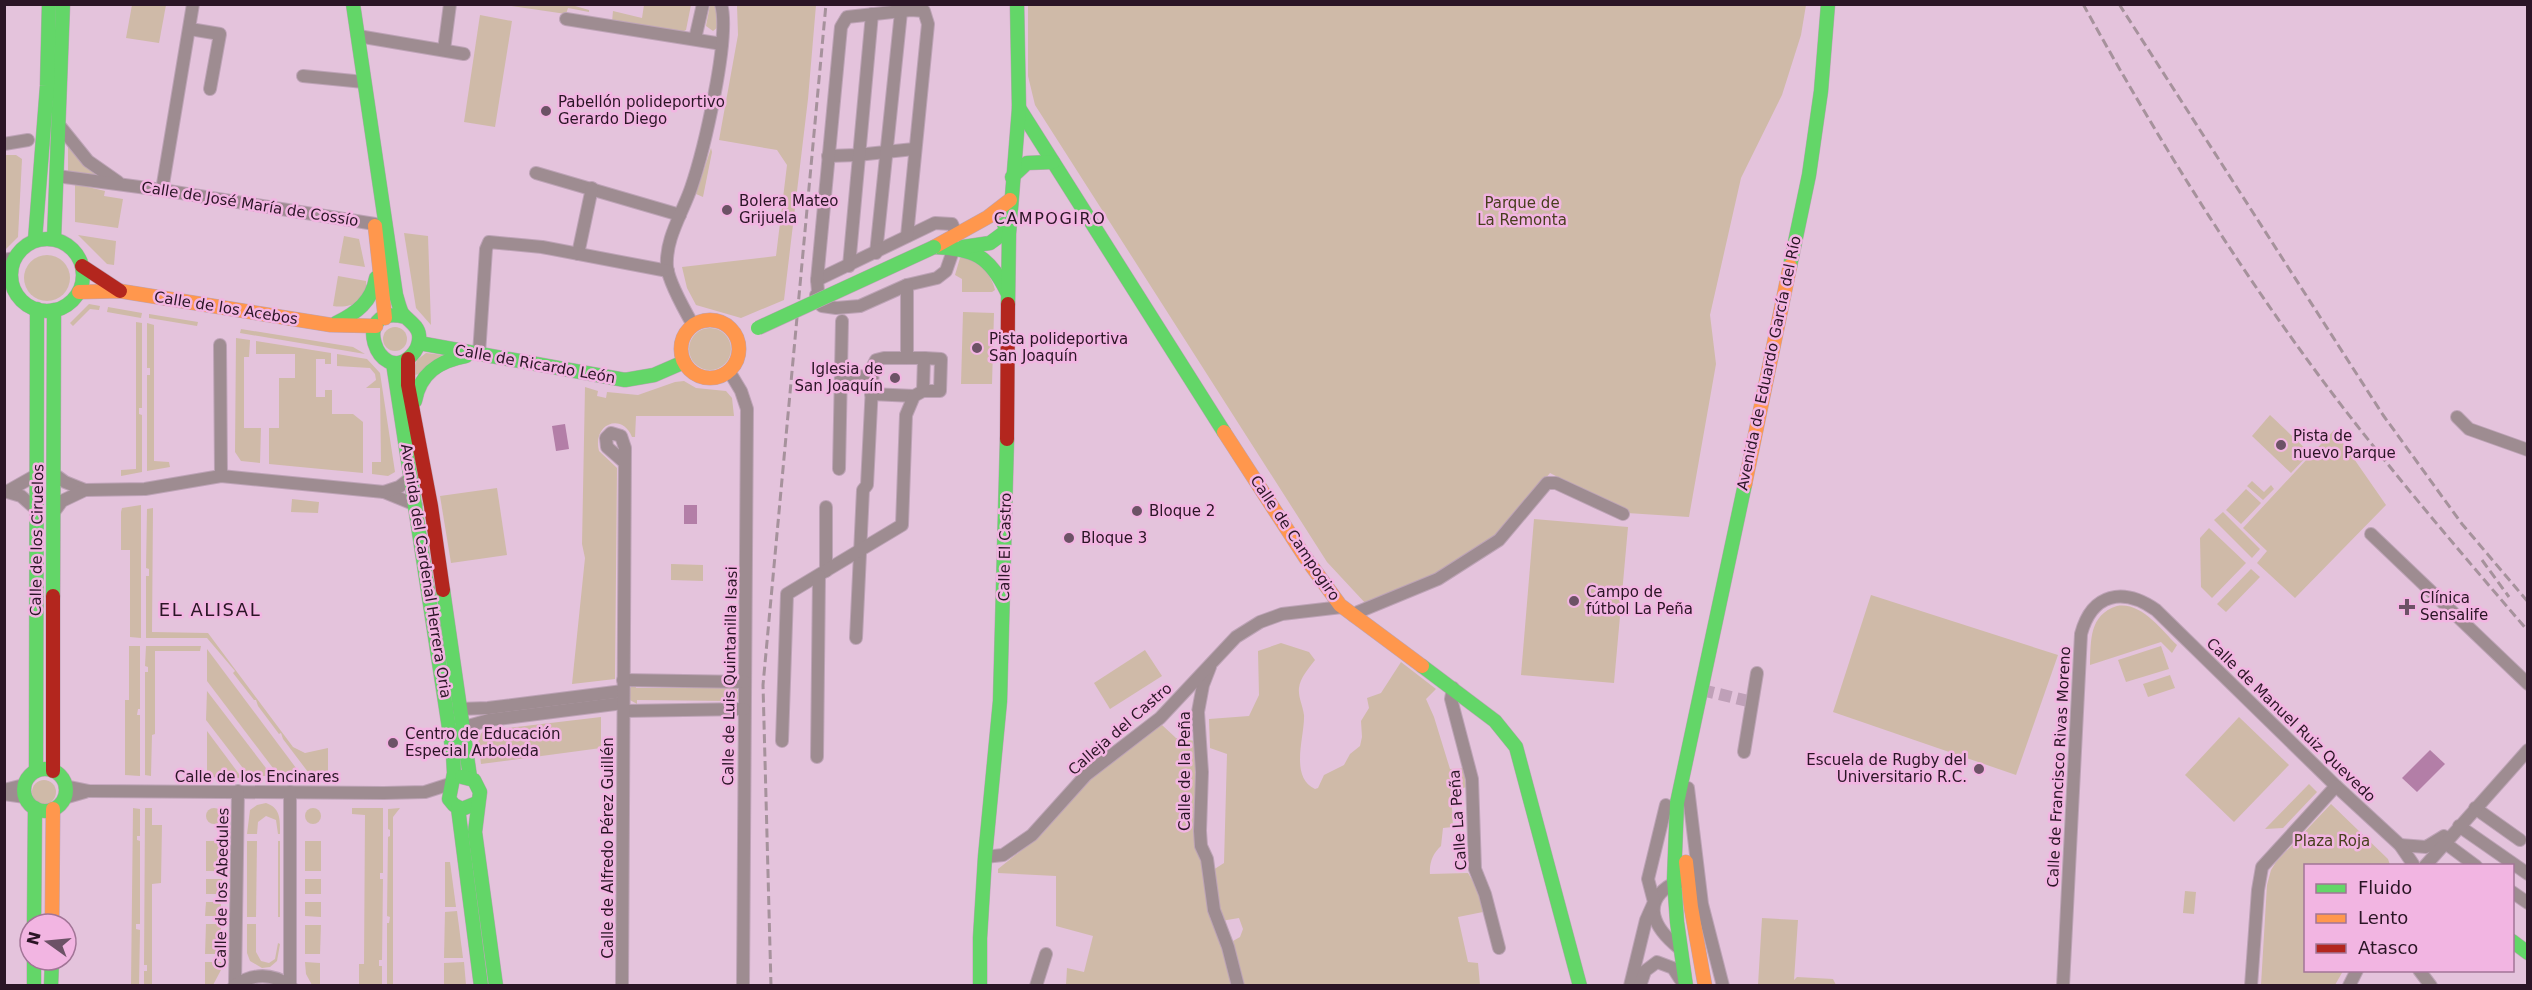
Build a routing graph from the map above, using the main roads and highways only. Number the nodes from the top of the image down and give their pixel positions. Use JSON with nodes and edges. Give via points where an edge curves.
{"nodes":[{"id":1,"x":49,"y":4,"type":"edge"},
{"id":2,"x":63,"y":4,"type":"edge"},
{"id":3,"x":353,"y":4,"type":"edge"},
{"id":4,"x":1017,"y":4,"type":"edge"},
{"id":5,"x":1828,"y":4,"type":"edge"},
{"id":6,"x":1019,"y":108,"type":"junction"},
{"id":7,"x":374,"y":158,"type":"junction"},
{"id":8,"x":1053,"y":162,"type":"junction"},
{"id":9,"x":1012,"y":177,"type":"junction"},
{"id":10,"x":1010,"y":200,"type":"junction"},
{"id":11,"x":988,"y":217,"type":"junction"},
{"id":12,"x":1009,"y":229,"type":"junction"},
{"id":13,"x":54,"y":239,"type":"junction"},
{"id":14,"x":35,"y":240,"type":"junction"},
{"id":15,"x":934,"y":247,"type":"junction"},
{"id":16,"x":954,"y":248,"type":"junction"},
{"id":17,"x":10,"y":259,"type":"edge"},
{"id":18,"x":377,"y":259,"type":"junction"},
{"id":19,"x":82,"y":266,"type":"junction"},
{"id":20,"x":8,"y":281,"type":"edge"},
{"id":21,"x":120,"y":291,"type":"junction"},
{"id":22,"x":79,"y":292,"type":"junction"},
{"id":23,"x":1009,"y":295,"type":"junction"},
{"id":24,"x":37,"y":309,"type":"junction"},
{"id":25,"x":54,"y":310,"type":"junction"},
{"id":26,"x":405,"y":317,"type":"junction"},
{"id":27,"x":380,"y":322,"type":"junction"},
{"id":28,"x":331,"y":325,"type":"junction"},
{"id":29,"x":737,"y":339,"type":"junction"},
{"id":30,"x":419,"y":343,"type":"junction"},
{"id":31,"x":373,"y":345,"type":"junction"},
{"id":32,"x":479,"y":354,"type":"junction"},
{"id":33,"x":408,"y":359,"type":"junction"},
{"id":34,"x":684,"y":362,"type":"junction"},
{"id":35,"x":393,"y":363,"type":"junction"},
{"id":36,"x":418,"y":428,"type":"junction"},
{"id":37,"x":1696,"y":720,"type":"junction"},
{"id":38,"x":36,"y":771,"type":"junction"},
{"id":39,"x":53,"y":771,"type":"junction"},
{"id":40,"x":470,"y":777,"type":"junction"},
{"id":41,"x":452,"y":782,"type":"junction"},
{"id":42,"x":477,"y":803,"type":"junction"},
{"id":43,"x":454,"y":804,"type":"junction"},
{"id":44,"x":34,"y":808,"type":"junction"},
{"id":45,"x":53,"y":810,"type":"junction"},
{"id":46,"x":34,"y":912,"type":"edge"},
{"id":47,"x":52,"y":912,"type":"edge"},
{"id":48,"x":2514,"y":942,"type":"edge"},
{"id":49,"x":2528,"y":953,"type":"edge"},
{"id":50,"x":481,"y":986,"type":"edge"},
{"id":51,"x":496,"y":986,"type":"edge"},
{"id":52,"x":980,"y":986,"type":"edge"},
{"id":53,"x":1580,"y":986,"type":"edge"},
{"id":54,"x":1685,"y":986,"type":"edge"},
{"id":55,"x":1705,"y":986,"type":"edge"}],
"edges":[{"from":1,"to":14,"type":"main road"},
{"from":2,"to":13,"type":"main road"},
{"from":3,"to":7,"type":"main road"},
{"from":4,"to":6,"type":"main road"},
{"from":5,"to":37,"type":"main road","name":"Avenida de Eduardo García del Río","via":[[1809,175]]},
{"from":6,"to":8,"type":"main road","name":"Calle de Campogiro"},
{"from":6,"to":9,"type":"main road","name":"Calle El Castro"},
{"from":7,"to":18,"type":"main road"},
{"from":7,"to":26,"type":"main road","via":[[396,295]]},
{"from":8,"to":9,"type":"main road","via":[[1027,163]]},
{"from":8,"to":53,"type":"main road","name":"Calle de Campogiro","via":[[1203,400],[1342,607],[1495,721],[1516,747]]},
{"from":9,"to":10,"type":"main road","name":"Calle El Castro"},
{"from":10,"to":11,"type":"main road"},
{"from":10,"to":12,"type":"main road","name":"Calle El Castro"},
{"from":11,"to":12,"type":"main road","via":[[1000,219]]},
{"from":11,"to":15,"type":"main road"},
{"from":12,"to":16,"type":"main road","via":[[990,243]]},
{"from":12,"to":23,"type":"main road","name":"Calle El Castro"},
{"from":13,"to":14,"type":"main road"},
{"from":13,"to":19,"type":"main road","via":[[72,248]]},
{"from":14,"to":17,"type":"main road"},
{"from":15,"to":16,"type":"main road"},
{"from":15,"to":29,"type":"main road","bridge":true},
{"from":16,"to":23,"type":"main road","via":[[989,261]]},
{"from":17,"to":20,"type":"main road"},
{"from":18,"to":27,"type":"main road"},
{"from":18,"to":28,"type":"main road","via":[[375,290],[367,302],[350,317]]},
{"from":19,"to":21,"type":"main road","name":"Calle de los Acebos"},
{"from":19,"to":22,"type":"main road"},
{"from":20,"to":24,"type":"main road","via":[[20,298]]},
{"from":21,"to":22,"type":"main road","name":"Calle de los Acebos"},
{"from":21,"to":28,"type":"main road","name":"Calle de los Acebos"},
{"from":22,"to":25,"type":"main road","via":[[70,303]]},
{"from":23,"to":52,"type":"main road","name":"Calle El Castro","via":[[1000,701],[985,857]]},
{"from":24,"to":25,"type":"main road"},
{"from":24,"to":38,"type":"main road","name":"Calle de los Ciruelos"},
{"from":25,"to":39,"type":"main road","name":"Calle de los Ciruelos"},
{"from":26,"to":27,"type":"main road","via":[[395,315]]},
{"from":26,"to":30,"type":"main road","via":[[417,328]]},
{"from":27,"to":28,"type":"main road","name":"Calle de los Acebos"},
{"from":27,"to":31,"type":"main road","via":[[372,335]]},
{"from":28,"to":31,"type":"main road","name":"Calle de los Acebos"},
{"from":29,"to":34,"type":"main road","via":[[739,353],[729,371],[716,378],[694,373]]},
{"from":29,"to":34,"type":"main road","via":[[720,322],[693,325],[682,345]]},
{"from":30,"to":32,"type":"main road","name":"Calle de Ricardo León"},
{"from":30,"to":33,"type":"main road"},
{"from":31,"to":35,"type":"main road","via":[[380,357]]},
{"from":32,"to":34,"type":"main road","name":"Calle de Ricardo León","via":[[625,380],[654,375]]},
{"from":32,"to":36,"type":"main road","name":"Avenida del Cardenal Herrera Oria","via":[[447,359],[426,373],[416,389]]},
{"from":33,"to":35,"type":"main road"},
{"from":33,"to":36,"type":"main road","name":"Avenida del Cardenal Herrera Oria","via":[[408,385]]},
{"from":35,"to":41,"type":"main road","name":"Avenida del Cardenal Herrera Oria","via":[[453,754]]},
{"from":36,"to":40,"type":"main road","name":"Avenida del Cardenal Herrera Oria"},
{"from":37,"to":54,"type":"main road","name":"Avenida de Eduardo García del Río","via":[[1676,815],[1674,883]]},
{"from":37,"to":55,"type":"main road","name":"Avenida de Eduardo García del Río","via":[[1685,856]]},
{"from":38,"to":39,"type":"main road"},
{"from":38,"to":44,"type":"main road","via":[[27,779],[25,791]]},
{"from":39,"to":45,"type":"main road","via":[[62,778],[65,792]]},
{"from":40,"to":41,"type":"main road"},
{"from":40,"to":42,"type":"main road","name":"Avenida del Cardenal Herrera Oria","via":[[480,788]]},
{"from":41,"to":43,"type":"main road","name":"Avenida del Cardenal Herrera Oria","via":[[448,795]]},
{"from":42,"to":43,"type":"main road","via":[[465,809]]},
{"from":42,"to":51,"type":"main road","name":"Avenida del Cardenal Herrera Oria","via":[[475,832]]},
{"from":43,"to":50,"type":"main road","name":"Avenida del Cardenal Herrera Oria","via":[[468,864]]},
{"from":44,"to":45,"type":"main road"},
{"from":44,"to":46,"type":"main road"},
{"from":45,"to":47,"type":"main road"},
{"from":48,"to":49,"type":"main road"}]}
